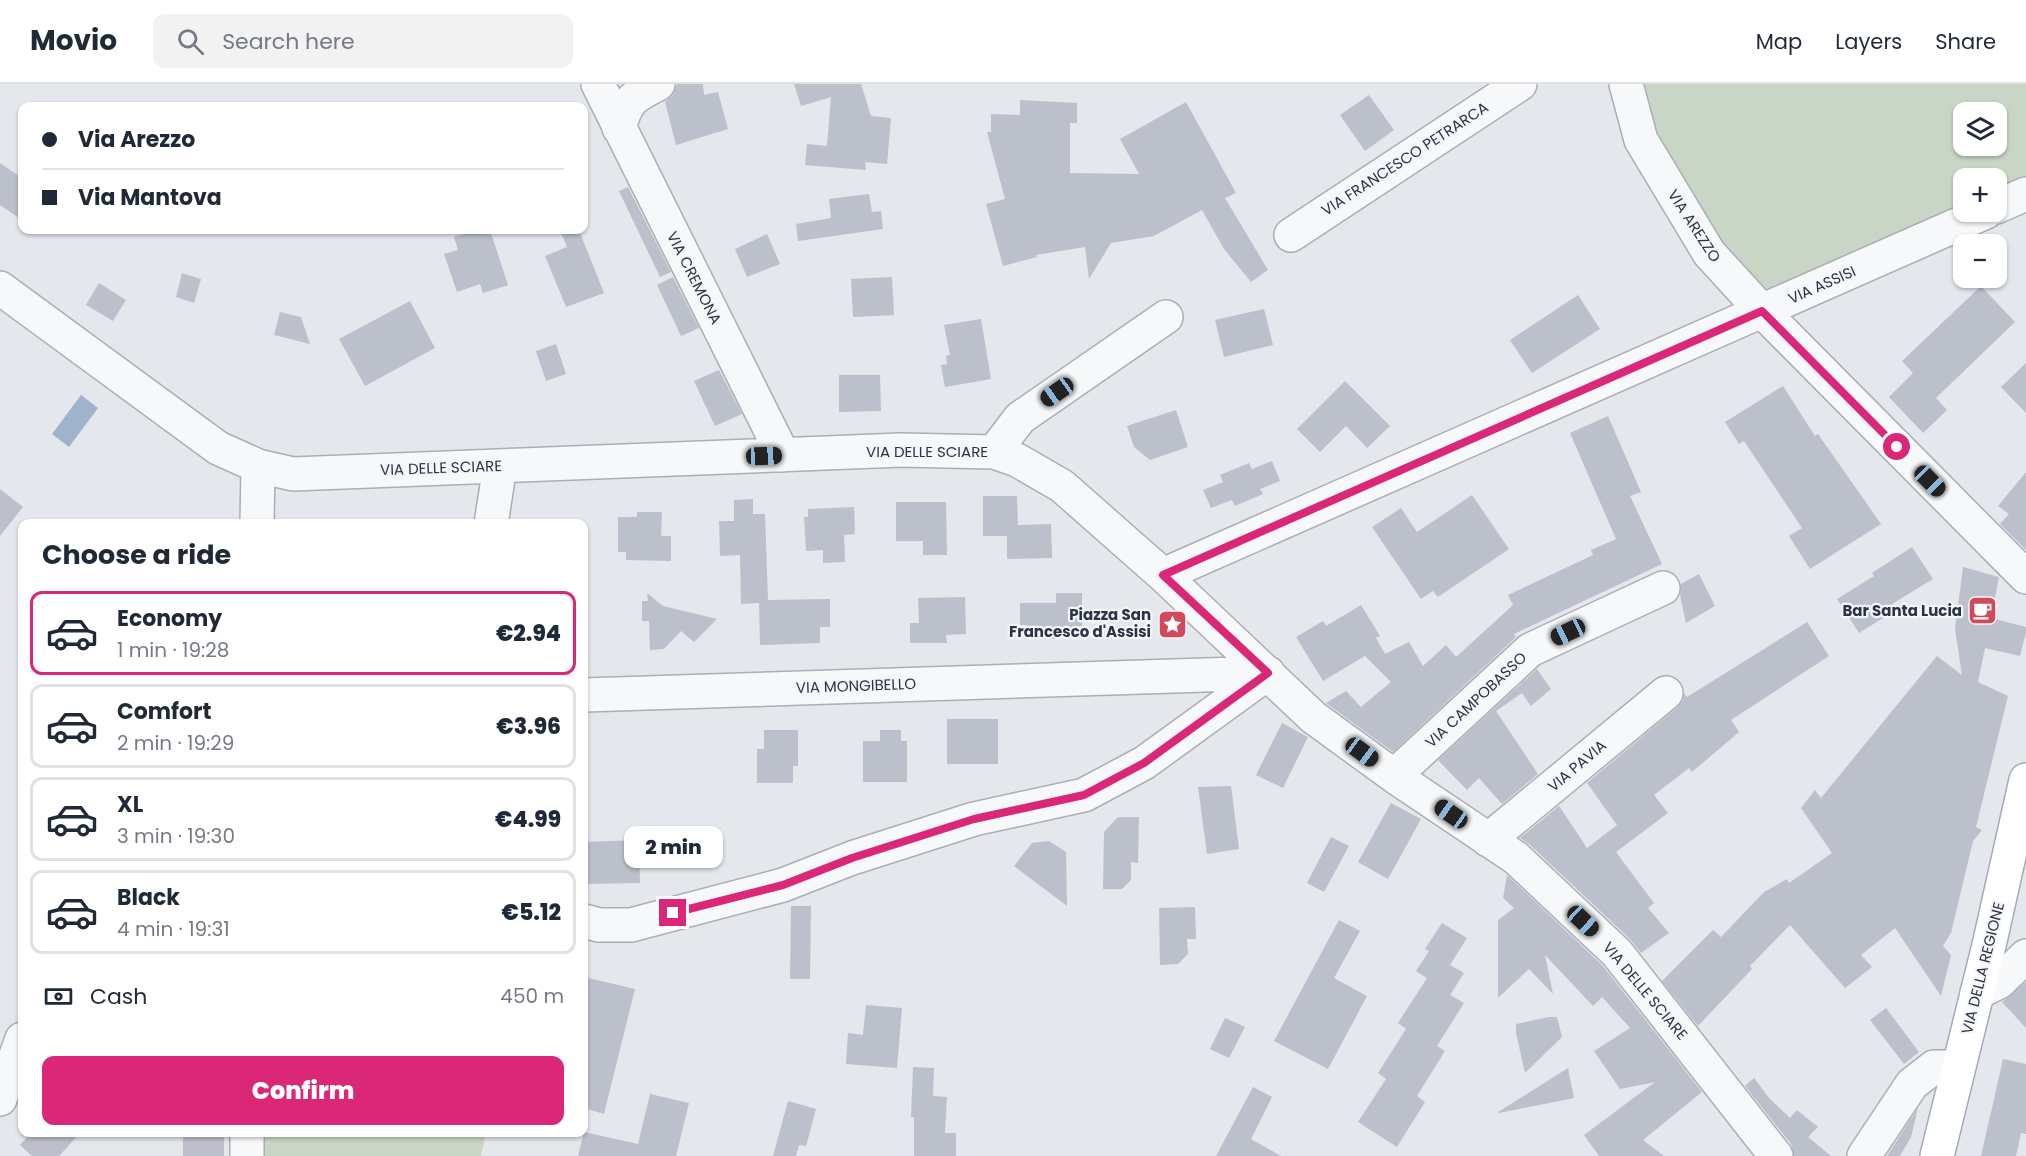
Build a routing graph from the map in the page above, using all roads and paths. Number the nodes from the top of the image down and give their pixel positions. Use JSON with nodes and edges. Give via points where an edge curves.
{"nodes":[{"id":1,"x":658,"y":84,"type":"edge"},
{"id":2,"x":1520,"y":84,"type":"edge"},
{"id":3,"x":1626,"y":84,"type":"edge"},
{"id":4,"x":608,"y":104,"type":"edge"},
{"id":5,"x":2026,"y":194,"type":"edge"},
{"id":6,"x":2007,"y":202,"type":"edge"},
{"id":7,"x":1963,"y":222,"type":"edge"},
{"id":8,"x":1291,"y":235,"type":"dead end"},
{"id":9,"x":0,"y":288,"type":"edge"},
{"id":10,"x":1762,"y":311,"type":"junction"},
{"id":11,"x":1166,"y":317,"type":"dead end"},
{"id":12,"x":994,"y":452,"type":"junction"},
{"id":13,"x":783,"y":455,"type":"junction"},
{"id":14,"x":258,"y":466,"type":"junction"},
{"id":15,"x":500,"y":466,"type":"junction"},
{"id":16,"x":257,"y":519,"type":"edge"},
{"id":17,"x":492,"y":519,"type":"edge"},
{"id":18,"x":1163,"y":575,"type":"junction"},
{"id":19,"x":2026,"y":577,"type":"edge"},
{"id":20,"x":1663,"y":588,"type":"dead end"},
{"id":21,"x":1268,"y":673,"type":"junction"},
{"id":22,"x":1666,"y":693,"type":"dead end"},
{"id":23,"x":588,"y":695,"type":"edge"},
{"id":24,"x":1394,"y":776,"type":"junction"},
{"id":25,"x":2026,"y":780,"type":"edge"},
{"id":26,"x":1488,"y":840,"type":"junction"},
{"id":27,"x":588,"y":922,"type":"edge"},
{"id":28,"x":2026,"y":956,"type":"edge"},
{"id":29,"x":1977,"y":993,"type":"junction"},
{"id":30,"x":18,"y":1050,"type":"edge"},
{"id":31,"x":1958,"y":1067,"type":"junction"},
{"id":32,"x":0,"y":1099,"type":"edge"},
{"id":33,"x":247,"y":1137,"type":"edge"},
{"id":34,"x":247,"y":1156,"type":"edge"},
{"id":35,"x":1776,"y":1156,"type":"edge"},
{"id":36,"x":1864,"y":1156,"type":"edge"},
{"id":37,"x":1937,"y":1156,"type":"edge"}],
"edges":[{"from":1,"to":4,"type":"street","via":[[635,96],[624,110]]},
{"from":2,"to":8,"type":"street","name":"VIA FRANCESCO PETRARCA"},
{"from":3,"to":10,"type":"street","name":"VIA AREZZO","via":[[1647,151],[1709,253]]},
{"from":4,"to":13,"type":"street","name":"VIA CREMONA"},
{"from":5,"to":6,"type":"street"},
{"from":7,"to":10,"type":"street","name":"VIA ASSISI"},
{"from":9,"to":14,"type":"street","name":"VIA DELLE SCIARE","via":[[218,448]]},
{"from":10,"to":18,"type":"street","name":"VIA ASSISI"},
{"from":10,"to":19,"type":"street","name":"VIA AREZZO"},
{"from":11,"to":12,"type":"street","via":[[1020,418]]},
{"from":12,"to":13,"type":"street","name":"VIA DELLE SCIARE","via":[[901,450]]},
{"from":12,"to":18,"type":"street","name":"VIA DELLE SCIARE","via":[[1017,460],[1062,486]]},
{"from":13,"to":15,"type":"street","name":"VIA DELLE SCIARE"},
{"from":14,"to":15,"type":"street","name":"VIA DELLE SCIARE","via":[[293,474]]},
{"from":14,"to":16,"type":"street"},
{"from":15,"to":17,"type":"street"},
{"from":18,"to":21,"type":"street","name":"VIA DELLE SCIARE"},
{"from":20,"to":24,"type":"street","name":"VIA CAMPOBASSO","via":[[1530,650]]},
{"from":21,"to":23,"type":"street","name":"VIA MONGIBELLO"},
{"from":21,"to":24,"type":"street","name":"VIA DELLE SCIARE","via":[[1313,717]]},
{"from":21,"to":27,"type":"street","via":[[1144,763],[1084,795],[974,819],[783,885],[631,924]]},
{"from":22,"to":26,"type":"street","name":"VIA PAVIA"},
{"from":24,"to":26,"type":"street","name":"VIA DELLE SCIARE"},
{"from":25,"to":29,"type":"main road","name":"VIA DELLA REGIONE"},
{"from":26,"to":35,"type":"street","name":"VIA DELLE SCIARE","via":[[1516,858],[1617,953]]},
{"from":28,"to":29,"type":"street","via":[[1999,982]]},
{"from":29,"to":31,"type":"main road","name":"VIA DELLA REGIONE"},
{"from":30,"to":32,"type":"street"},
{"from":31,"to":36,"type":"street","via":[[1934,1067],[1912,1084]]},
{"from":31,"to":37,"type":"main road","name":"VIA DELLA REGIONE"},
{"from":33,"to":34,"type":"street"}]}
